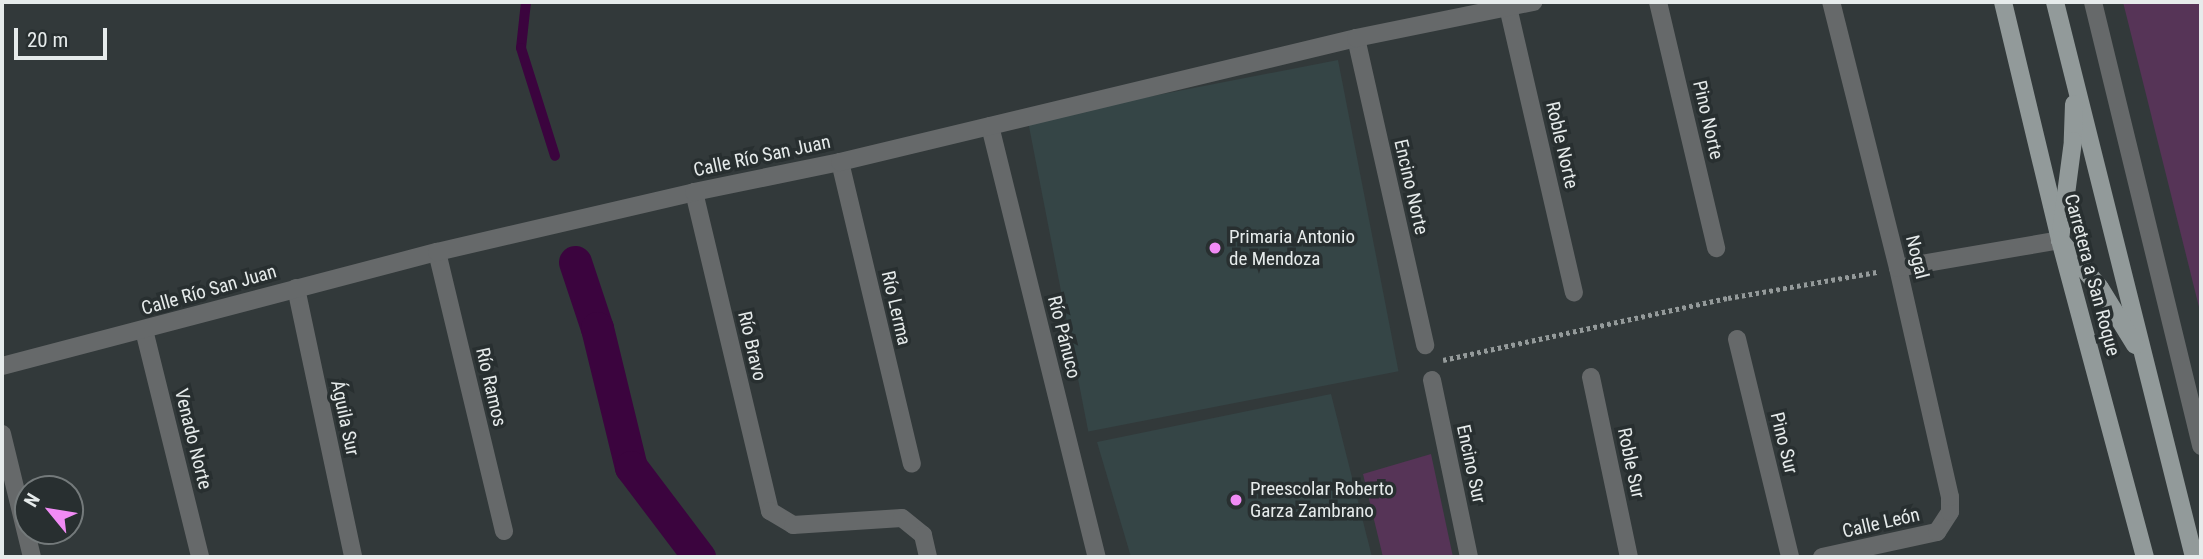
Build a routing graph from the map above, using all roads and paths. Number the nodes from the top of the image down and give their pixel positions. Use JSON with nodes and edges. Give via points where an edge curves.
{"nodes":[{"id":1,"x":1533,"y":2,"type":"edge"},
{"id":2,"x":1658,"y":2,"type":"edge"},
{"id":3,"x":1831,"y":2,"type":"edge"},
{"id":4,"x":2003,"y":2,"type":"edge"},
{"id":5,"x":2055,"y":2,"type":"edge"},
{"id":6,"x":2093,"y":2,"type":"edge"},
{"id":7,"x":1508,"y":7,"type":"junction"},
{"id":8,"x":1356,"y":38,"type":"junction"},
{"id":9,"x":2074,"y":80,"type":"junction"},
{"id":10,"x":990,"y":126,"type":"junction"},
{"id":11,"x":839,"y":162,"type":"junction"},
{"id":12,"x":694,"y":192,"type":"junction"},
{"id":13,"x":2060,"y":240,"type":"junction"},
{"id":14,"x":1716,"y":248,"type":"dead end"},
{"id":15,"x":437,"y":252,"type":"junction"},
{"id":16,"x":1898,"y":268,"type":"junction"},
{"id":17,"x":296,"y":288,"type":"junction"},
{"id":18,"x":1574,"y":292,"type":"dead end"},
{"id":19,"x":144,"y":330,"type":"junction"},
{"id":20,"x":1737,"y":340,"type":"dead end"},
{"id":21,"x":1425,"y":345,"type":"dead end"},
{"id":22,"x":1441,"y":360,"type":"dead end"},
{"id":23,"x":2146,"y":364,"type":"junction"},
{"id":24,"x":2,"y":366,"type":"edge"},
{"id":25,"x":1591,"y":377,"type":"dead end"},
{"id":26,"x":1432,"y":380,"type":"dead end"},
{"id":27,"x":2,"y":434,"type":"edge"},
{"id":28,"x":2201,"y":446,"type":"edge"},
{"id":29,"x":912,"y":464,"type":"dead end"},
{"id":30,"x":1945,"y":523,"type":"joint"},
{"id":31,"x":504,"y":531,"type":"dead end"},
{"id":32,"x":32,"y":557,"type":"edge"},
{"id":33,"x":200,"y":557,"type":"edge"},
{"id":34,"x":353,"y":557,"type":"edge"},
{"id":35,"x":928,"y":557,"type":"edge"},
{"id":36,"x":1097,"y":557,"type":"edge"},
{"id":37,"x":1469,"y":557,"type":"edge"},
{"id":38,"x":1629,"y":557,"type":"edge"},
{"id":39,"x":1790,"y":557,"type":"edge"},
{"id":40,"x":1822,"y":557,"type":"edge"},
{"id":41,"x":2145,"y":557,"type":"edge"},
{"id":42,"x":2194,"y":557,"type":"edge"}],
"edges":[{"from":1,"to":7,"type":"street","name":"Calle Río San Juan"},
{"from":2,"to":14,"type":"street","name":"Pino Norte"},
{"from":3,"to":16,"type":"street","name":"Nogal"},
{"from":4,"to":13,"type":"main road","name":"Carretera a San Roque"},
{"from":5,"to":9,"type":"main road","name":"Carretera a San Roque"},
{"from":6,"to":28,"type":"street"},
{"from":7,"to":8,"type":"street","name":"Calle Río San Juan"},
{"from":7,"to":18,"type":"street","name":"Roble Norte"},
{"from":8,"to":10,"type":"street","name":"Calle Río San Juan"},
{"from":8,"to":21,"type":"street","name":"Encino Norte"},
{"from":9,"to":13,"type":"main road","via":[[2073,141]]},
{"from":9,"to":23,"type":"main road","name":"Carretera a San Roque"},
{"from":10,"to":11,"type":"street","name":"Calle Río San Juan"},
{"from":10,"to":36,"type":"street","name":"Río Pánuco"},
{"from":11,"to":12,"type":"street","name":"Calle Río San Juan"},
{"from":11,"to":29,"type":"street","name":"Río Lerma"},
{"from":12,"to":15,"type":"street","name":"Calle Río San Juan"},
{"from":12,"to":35,"type":"street","name":"Río Bravo","via":[[770,511],[793,525],[902,518],[923,535]]},
{"from":13,"to":16,"type":"street"},
{"from":13,"to":23,"type":"main road","via":[[2101,288]]},
{"from":13,"to":41,"type":"main road","name":"Carretera a San Roque"},
{"from":15,"to":17,"type":"street","name":"Calle Río San Juan"},
{"from":15,"to":31,"type":"street","name":"Río Ramos"},
{"from":16,"to":22,"type":"path","via":[[1728,298]]},
{"from":16,"to":30,"type":"street","name":"Nogal","via":[[1950,498]]},
{"from":17,"to":19,"type":"street","name":"Calle Río San Juan"},
{"from":17,"to":34,"type":"street","name":"Águila Sur"},
{"from":19,"to":24,"type":"street","name":"Calle Río San Juan"},
{"from":19,"to":33,"type":"street","name":"Venado Norte"},
{"from":20,"to":39,"type":"street","name":"Pino Sur"},
{"from":23,"to":42,"type":"main road","name":"Carretera a San Roque"},
{"from":25,"to":38,"type":"street","name":"Roble Sur"},
{"from":26,"to":37,"type":"street","name":"Encino Sur"},
{"from":27,"to":32,"type":"street"},
{"from":30,"to":40,"type":"street","name":"Calle León","via":[[1937,532],[1923,536]]}]}
